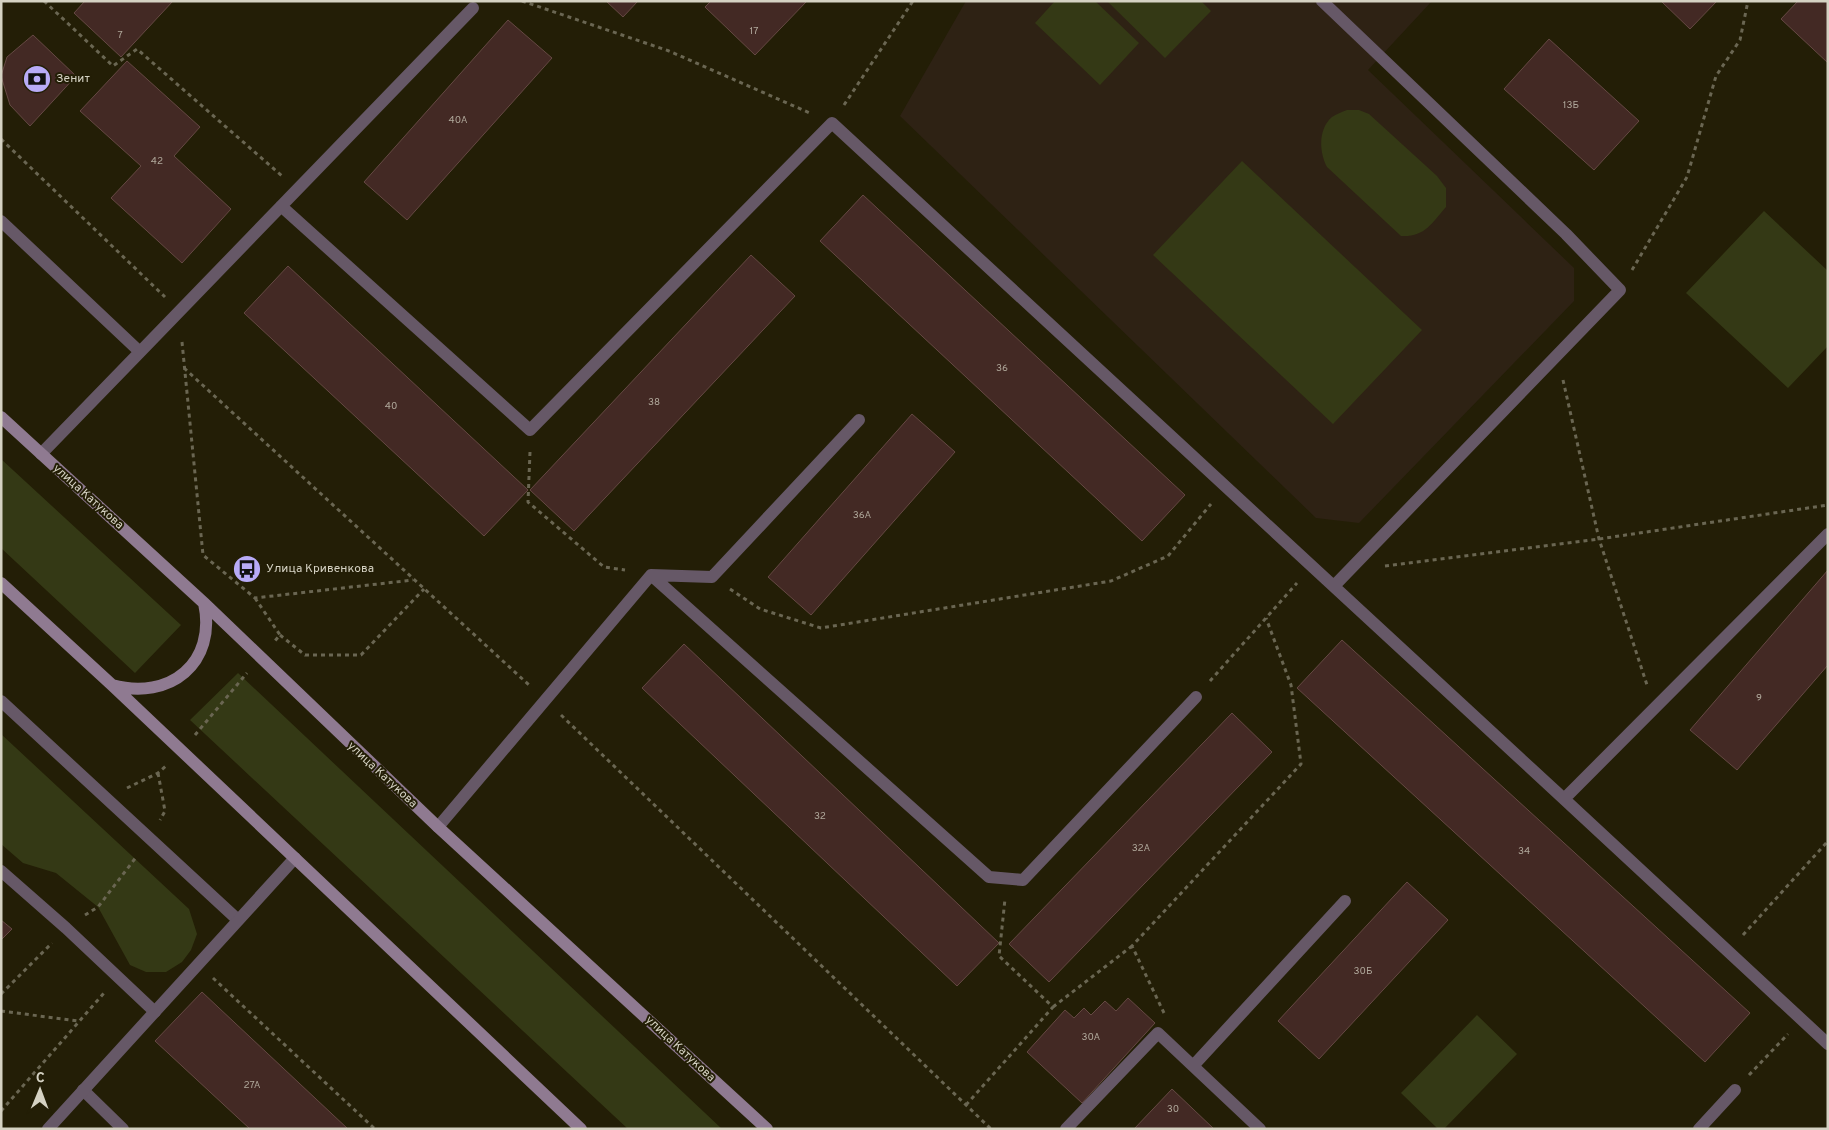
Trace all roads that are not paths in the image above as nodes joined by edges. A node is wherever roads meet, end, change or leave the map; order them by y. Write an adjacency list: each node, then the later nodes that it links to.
1 (1322, 1): 12 (street)
2 (473, 8): 3 (street)
3 (281, 206): 5 (street); 12 (street)
4 (1, 222): 5 (street)
5 (140, 352): 8 (street)
6 (1, 416): 8 (main road, улица Катукова)
7 (859, 420): 10 (street)
8 (40, 454): 13 (main road, улица Катукова)
9 (1828, 534): 17 (street)
10 (651, 575): 15 (street); 18 (street)
11 (1, 583): 14 (main road)
12 (1334, 586): 17 (street)
13 (204, 603): 14 (main road); 18 (main road, улица Катукова)
14 (112, 685): 19 (main road)
15 (1196, 697)
16 (1, 701): 22 (street)
17 (1564, 799): 24 (street)
18 (438, 827): 31 (main road, улица Катукова)
19 (295, 858): 22 (street); 30 (main road)
20 (1, 871): 23 (street)
21 (1345, 901): 25 (street)
22 (238, 920): 23 (street)
23 (155, 1012): 26 (street)
24 (1828, 1044)
25 (1193, 1066): 32 (street); 33 (street)
26 (83, 1090): 28 (street); 29 (street)
27 (1735, 1090): 34 (street)
28 (48, 1129)
29 (124, 1129)
30 (581, 1129)
31 (767, 1129)
32 (1066, 1129)
33 (1260, 1129)
34 (1700, 1129)

